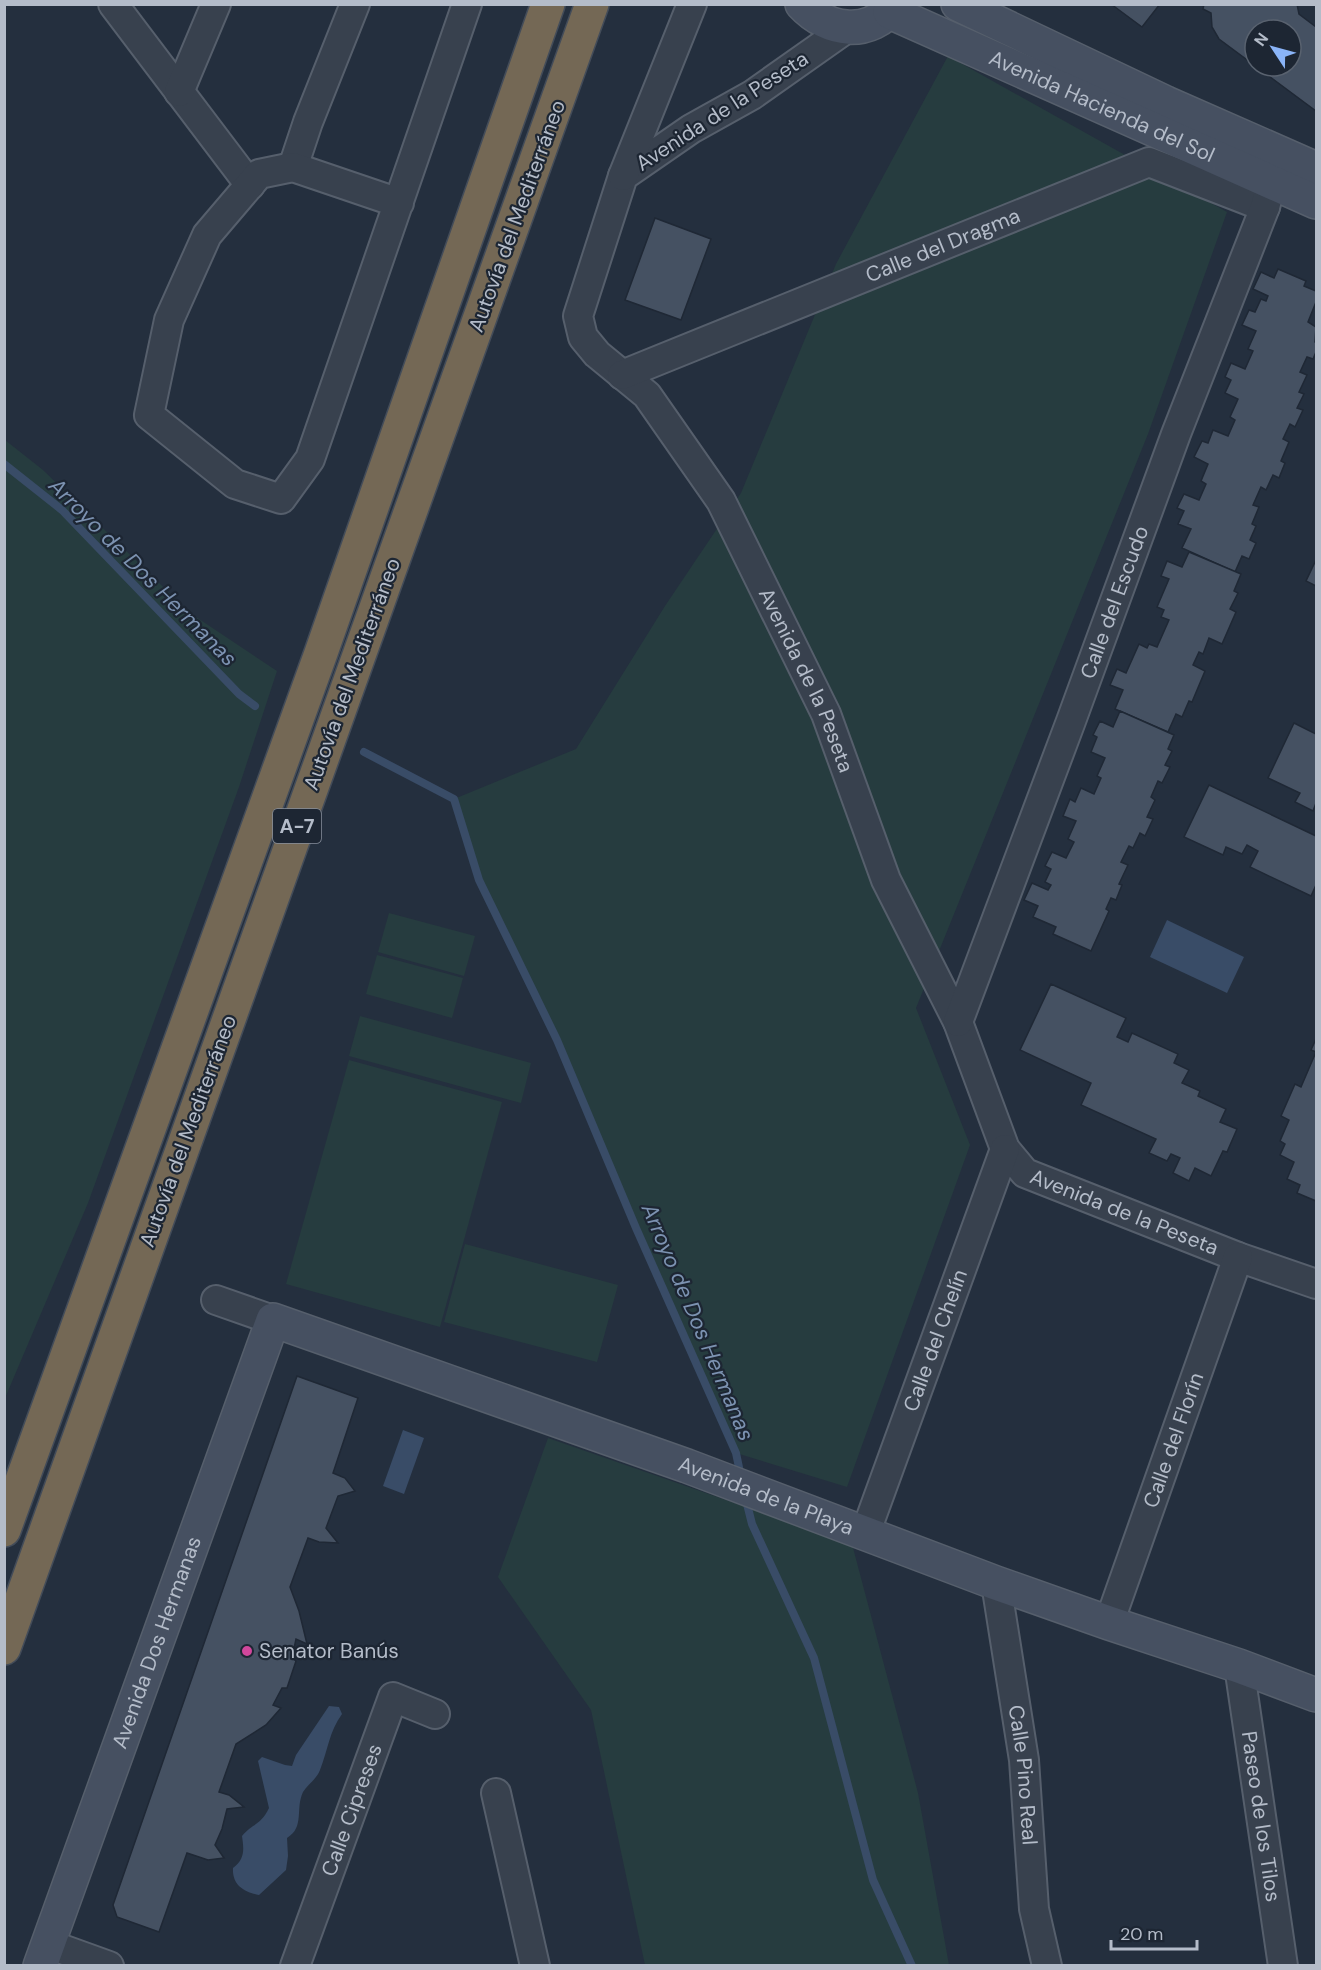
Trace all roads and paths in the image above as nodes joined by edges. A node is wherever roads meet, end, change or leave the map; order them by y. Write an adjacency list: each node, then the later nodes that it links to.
1 (113, 4): 14 (street)
2 (216, 4): 14 (street)
3 (355, 4): 15 (street)
4 (467, 4): 21 (street)
5 (548, 4): 29 (highway, Autovía del Mediterráneo / A-7)
6 (592, 4): 13 (highway, Autovía del Mediterráneo / A-7)
7 (610, 4): 13 (highway)
8 (692, 4): 17 (street)
9 (802, 4): 12 (street)
10 (958, 4): 16 (street, Avenida Hacienda del Sol)
11 (892, 8): 12 (street); 19 (street, Avenida Hacienda del Sol)
12 (847, 28): 17 (street, Avenida de la Peseta)
13 (568, 73): 35 (highway, Autovía del Mediterráneo / A-7)
14 (179, 92): 18 (street)
15 (293, 167): 18 (street); 21 (street)
16 (1317, 169)
17 (623, 176): 22 (street, Avenida de la Peseta)
18 (250, 185): 21 (street)
19 (1268, 194): 20 (street, Avenida Hacienda del Sol); 22 (street, Calle del Dragma); 23 (street, Calle del Escudo)
20 (1317, 202)
21 (399, 203)
22 (622, 375): 23 (street, Avenida de la Peseta)
23 (958, 1022): 24 (street, Avenida de la Peseta)
24 (1005, 1149): 25 (street, Avenida de la Peseta); 32 (street, Calle del Chelín)
25 (1238, 1257): 26 (street, Avenida de la Peseta); 34 (street, Calle del Florín)
26 (1317, 1284)
27 (216, 1300): 28 (street, Avenida de la Playa)
28 (273, 1320): 32 (street, Avenida de la Playa); 40 (street, Avenida Dos Hermanas)
29 (55, 1389): 30 (highway); 31 (highway, Autovía del Mediterráneo / A-7)
30 (4, 1469)
31 (4, 1530)
32 (865, 1533): 33 (street, Avenida de la Playa)
33 (996, 1583): 34 (street, Avenida de la Playa); 44 (street, Calle Pino Real)
34 (1109, 1623): 36 (street, Avenida de la Playa)
35 (4, 1648)
36 (1239, 1666): 37 (street, Avenida de la Playa); 45 (street, Paseo de los Tilos)
37 (1317, 1695)
38 (435, 1714): 42 (street, Calle Cipreses)
39 (496, 1793): 43 (street)
40 (44, 1954): 41 (street)
41 (109, 1965)
42 (295, 1965)
43 (535, 1965)
44 (1047, 1965)
45 (1283, 1965)

